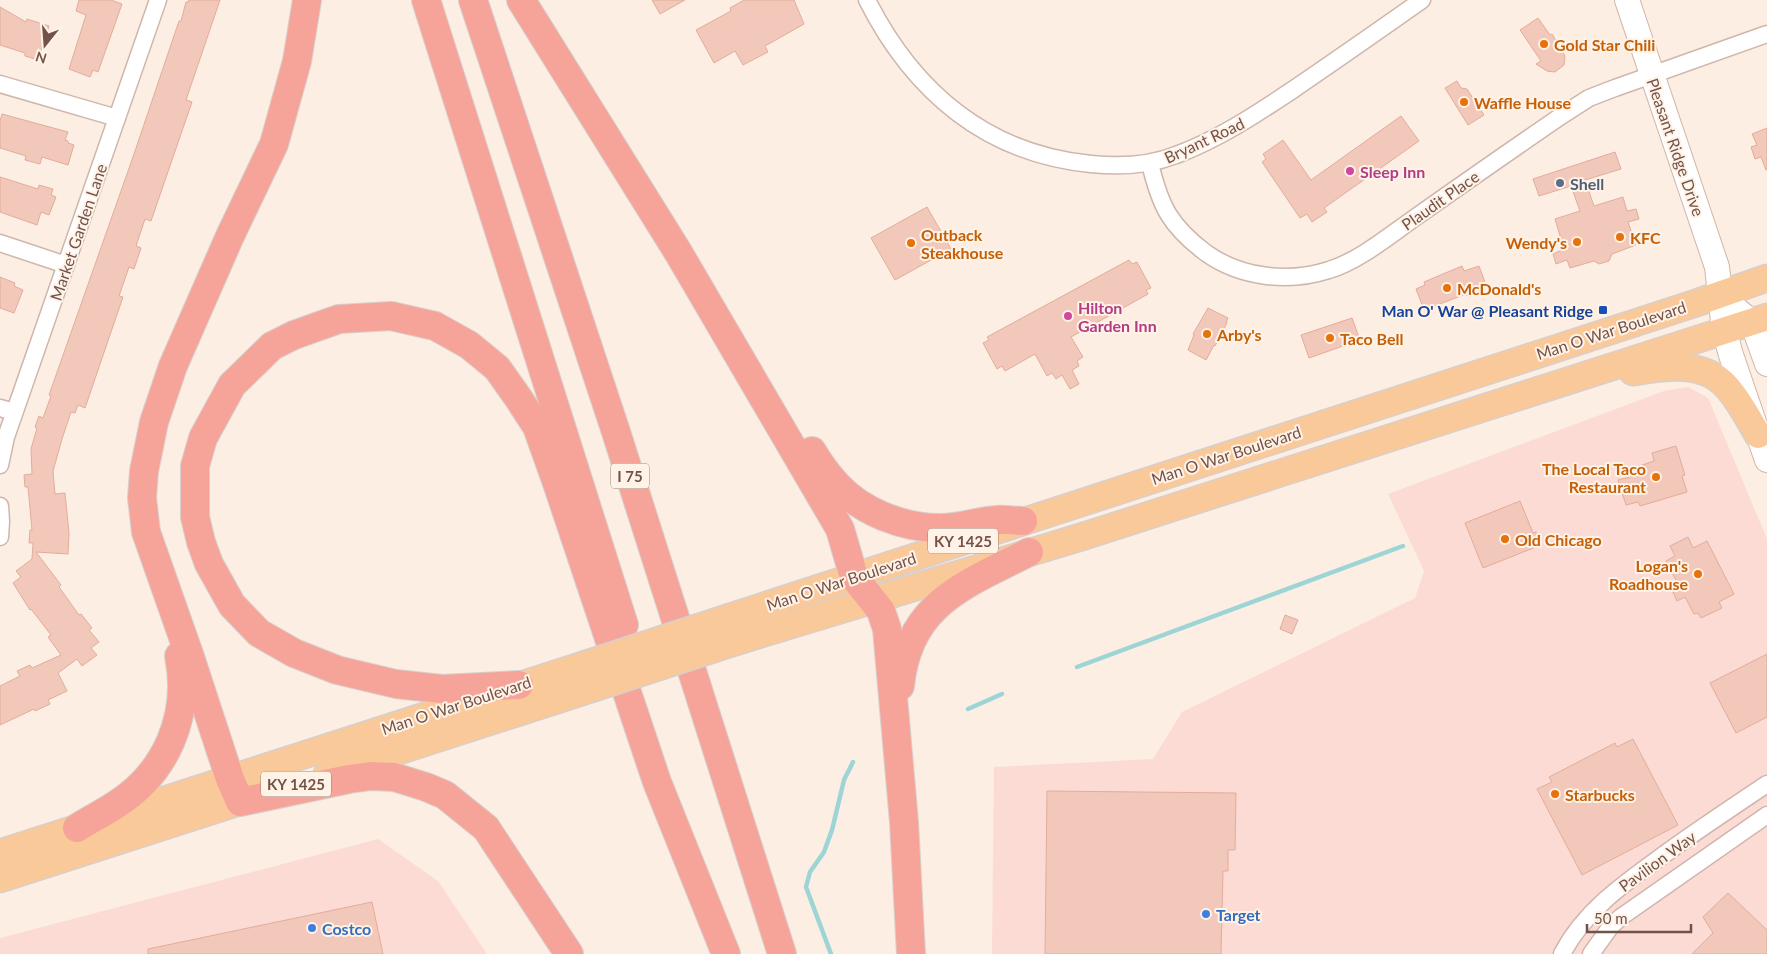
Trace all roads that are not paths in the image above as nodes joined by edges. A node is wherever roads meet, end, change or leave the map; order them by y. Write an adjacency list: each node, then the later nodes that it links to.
1 (158, 0): 12 (street, Market Garden Lane)
2 (307, 0): 32 (highway)
3 (426, 0): 45 (highway)
4 (473, 0): 46 (highway, I 75)
5 (521, 0): 16 (highway)
6 (866, 0): 13 (street, Bryant Road)
7 (1422, 0): 13 (street, Bryant Road)
8 (1627, 0): 10 (street, Pleasant Ridge Drive)
9 (1767, 34): 10 (street, Plaudit Place)
10 (1652, 76): 13 (street, Plaudit Place); 18 (street, Pleasant Ridge Drive)
11 (0, 84): 12 (street)
12 (118, 118): 15 (street, Market Garden Lane)
13 (1150, 163)
14 (0, 243): 15 (street)
15 (66, 265): 23 (street, Market Garden Lane)
16 (692, 276): 28 (highway); 31 (highway)
17 (1767, 278): 18 (main road, Man O War Boulevard)
18 (1720, 295): 19 (street); 20 (street, Pleasant Ridge Drive); 28 (main road, Man O War Boulevard / KY 1425)
19 (1759, 320): 20 (main road, Man O War Boulevard); 21 (street)
20 (1724, 330): 22 (main road, Man O War Boulevard); 24 (street, Pleasant Ridge Drive)
21 (1767, 364)
22 (1566, 383): 24 (main road); 30 (main road, Man O War Boulevard / KY 1425)
23 (7, 410): 26 (street, Market Garden Lane)
24 (1758, 435): 25 (street, Pleasant Ridge Drive)
25 (1767, 460)
26 (0, 464)
27 (0, 506): 29 (street)
28 (1023, 521): 31 (main road, Man O War Boulevard / KY 1425)
29 (0, 537)
30 (1029, 552): 33 (main road, Man O War Boulevard / KY 1425); 37 (highway)
31 (854, 577): 33 (highway); 34 (main road, Man O War Boulevard / KY 1425)
32 (166, 591): 39 (highway); 41 (highway)
33 (872, 599): 34 (main road, Man O War Boulevard / KY 1425); 37 (highway)
34 (734, 629): 35 (main road, Man O War Boulevard / KY 1425, bridge)
35 (587, 677): 36 (main road, Man O War Boulevard / KY 1425); 39 (main road, Man O War Boulevard / KY 1425)
36 (520, 685): 39 (main road, Man O War Boulevard / KY 1425); 45 (highway)
37 (897, 742): 47 (highway)
38 (1767, 784): 48 (street, Pavilion Way)
39 (235, 791): 41 (main road, Man O War Boulevard / KY 1425); 43 (main road, Man O War Boulevard / KY 1425); 44 (highway)
40 (1767, 815): 49 (street, Pavilion Way)
41 (77, 828): 42 (main road, Man O War Boulevard / KY 1425)
42 (0, 853)
43 (0, 879)
44 (569, 954)
45 (726, 954)
46 (782, 954)
47 (911, 954)
48 (1562, 954)
49 (1591, 954)

